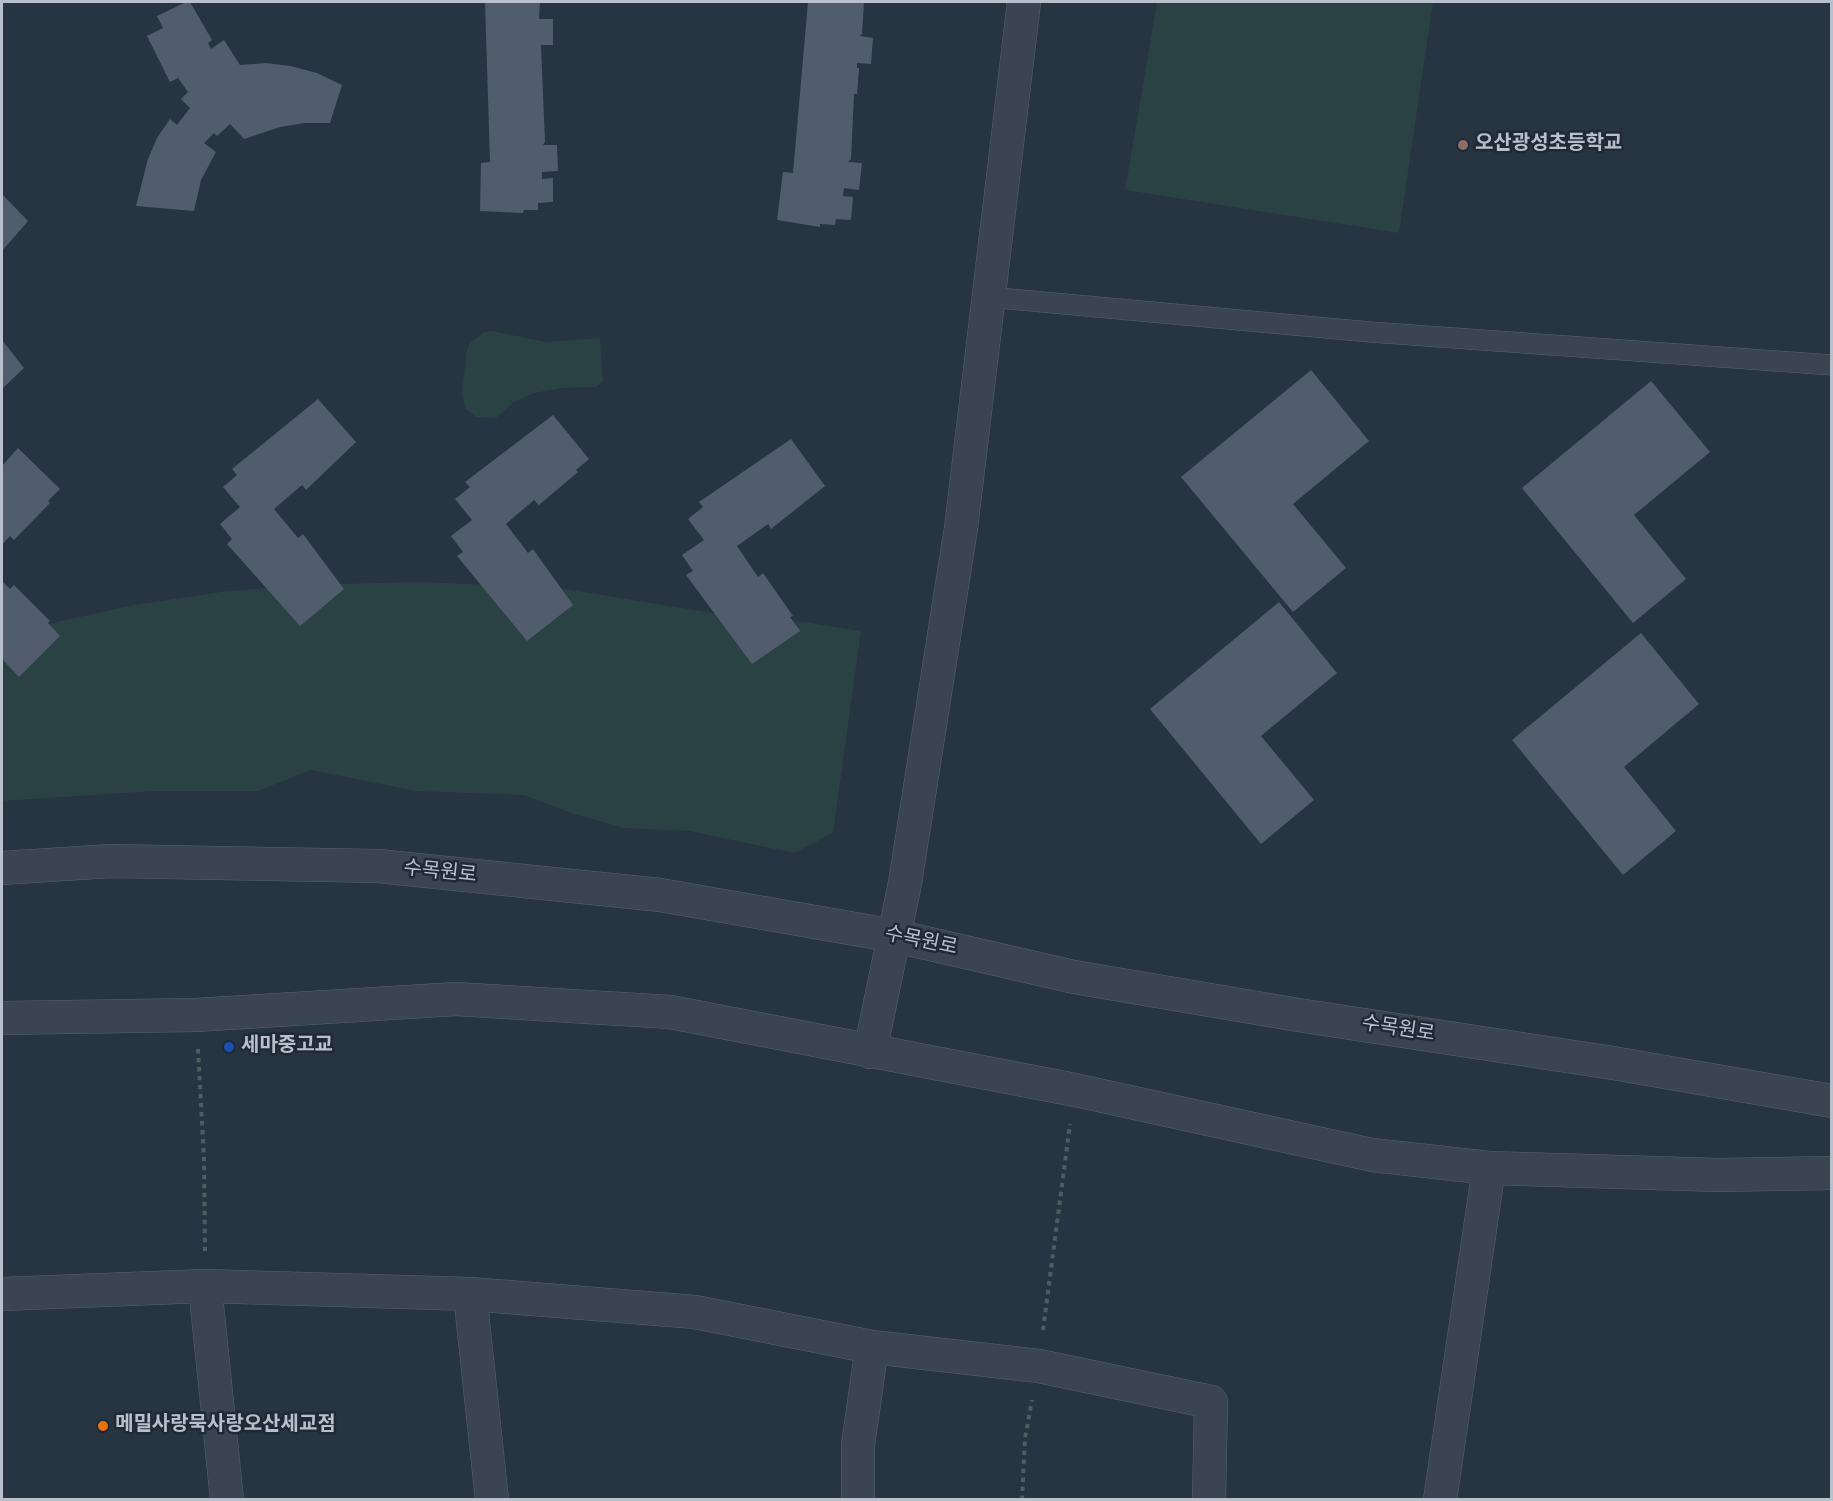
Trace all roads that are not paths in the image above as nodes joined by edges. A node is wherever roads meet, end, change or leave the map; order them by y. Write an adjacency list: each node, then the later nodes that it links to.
1 (1024, 2): 2 (street)
2 (988, 297): 3 (lane); 5 (street)
3 (1832, 365)
4 (2, 868): 5 (street, 수목원로)
5 (895, 936): 7 (street); 8 (street, 수목원로)
6 (2, 1018): 7 (street)
7 (870, 1052): 9 (street)
8 (1832, 1101)
9 (1489, 1168): 10 (street); 19 (street)
10 (1832, 1173)
11 (205, 1286): 12 (street); 13 (street); 15 (street)
12 (2, 1294)
13 (470, 1294): 14 (street); 16 (street)
14 (873, 1347): 17 (street); 18 (street)
15 (227, 1500)
16 (492, 1500)
17 (858, 1500)
18 (1209, 1500)
19 (1440, 1500)

